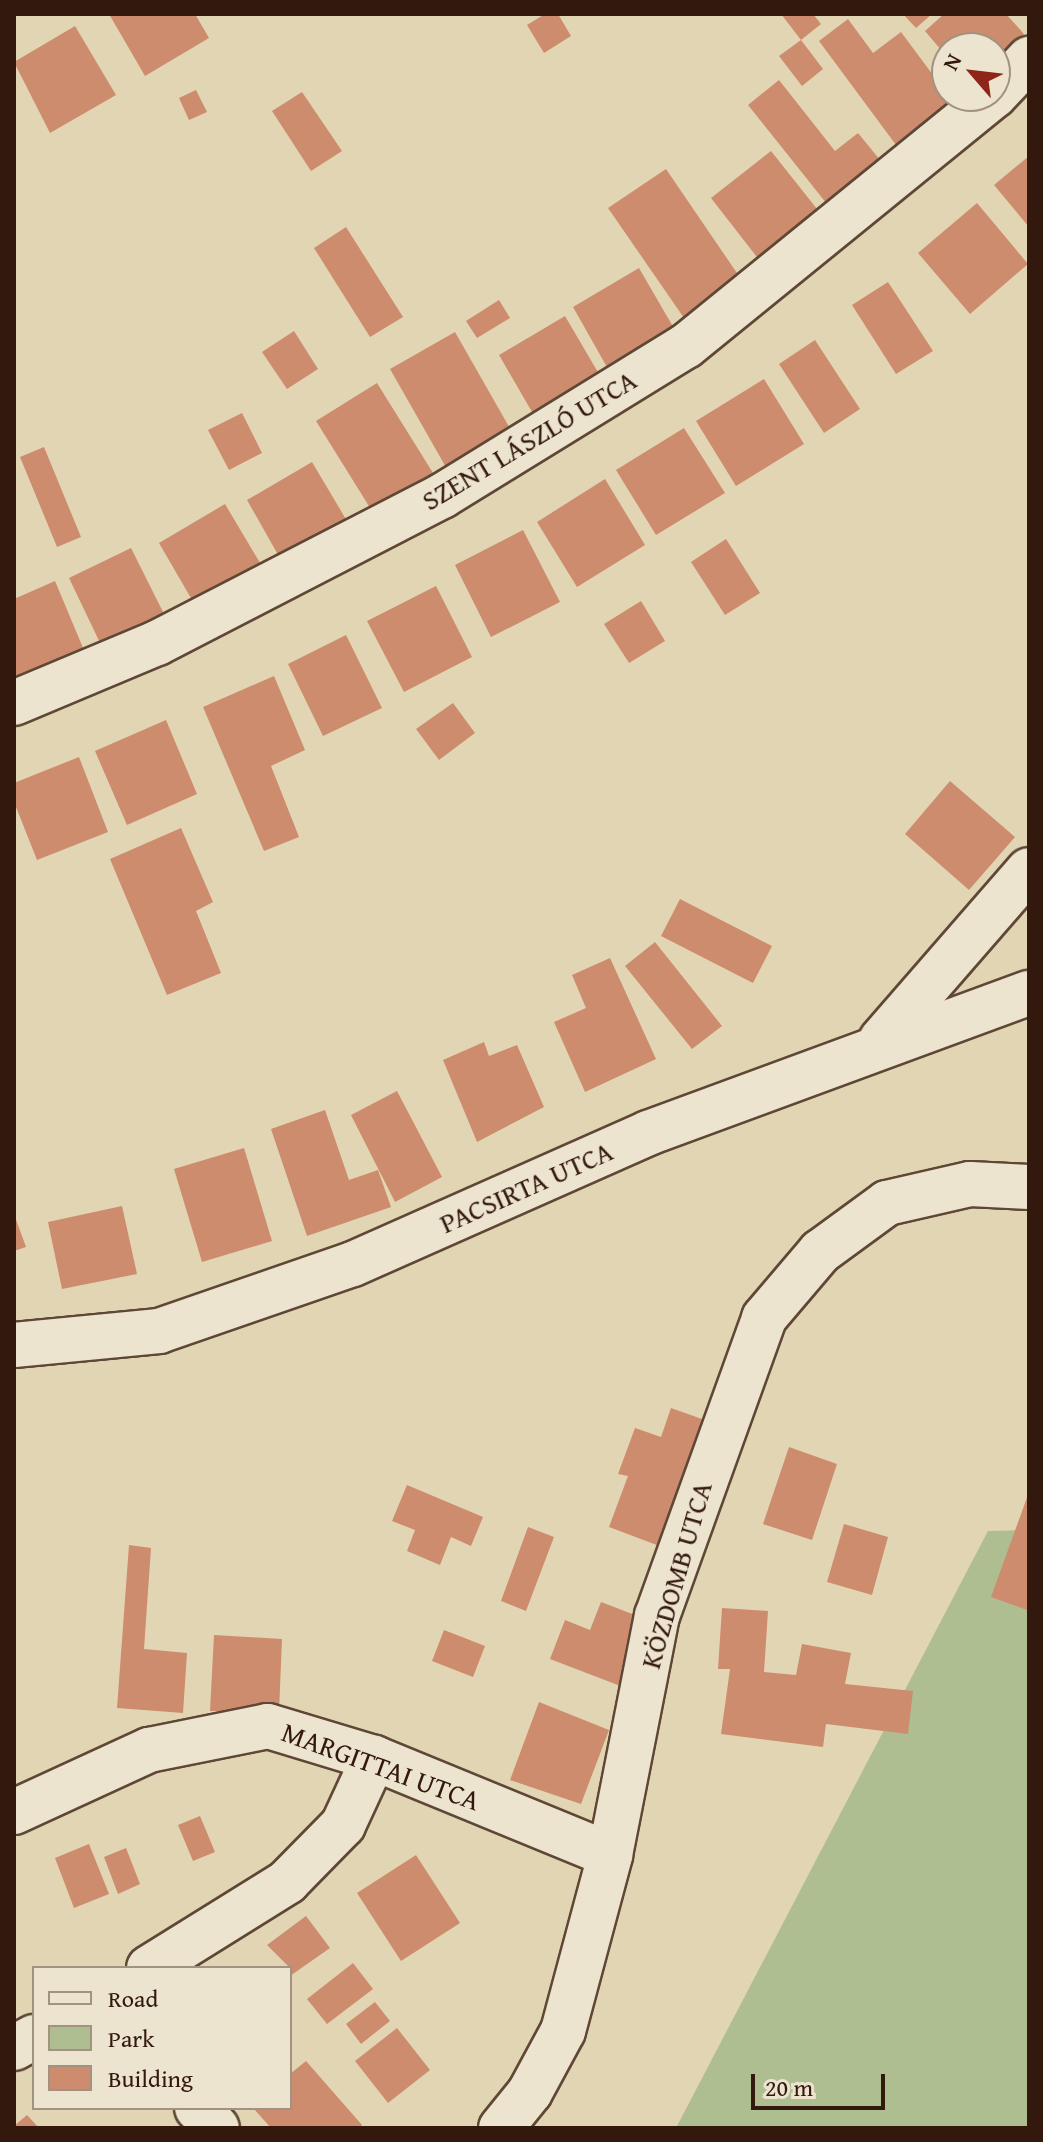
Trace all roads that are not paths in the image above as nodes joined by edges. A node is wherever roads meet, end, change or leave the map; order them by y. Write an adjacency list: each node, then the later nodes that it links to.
1 (1029, 59): 2 (street, SZENT LÁSZLÓ UTCA)
2 (1011, 78)
3 (973, 112): 4 (street, SZENT LÁSZLÓ UTCA)
4 (14, 703)
5 (1029, 870): 7 (street)
6 (1029, 993): 7 (street, PACSIRTA UTCA)
7 (877, 1044): 9 (street, PACSIRTA UTCA)
8 (1029, 1187): 12 (street, KÖZDOMB UTCA)
9 (14, 1345)
10 (374, 1758): 11 (street, MARGITTAI UTCA); 12 (street, MARGITTAI UTCA); 13 (street)
11 (14, 1812)
12 (610, 1855): 17 (street, KÖZDOMB UTCA)
13 (152, 1966)
14 (32, 2038): 15 (street)
15 (14, 2048)
16 (199, 2110): 18 (street)
17 (532, 2110): 19 (street, KÖZDOMB UTCA)
18 (217, 2128)
19 (501, 2128)

